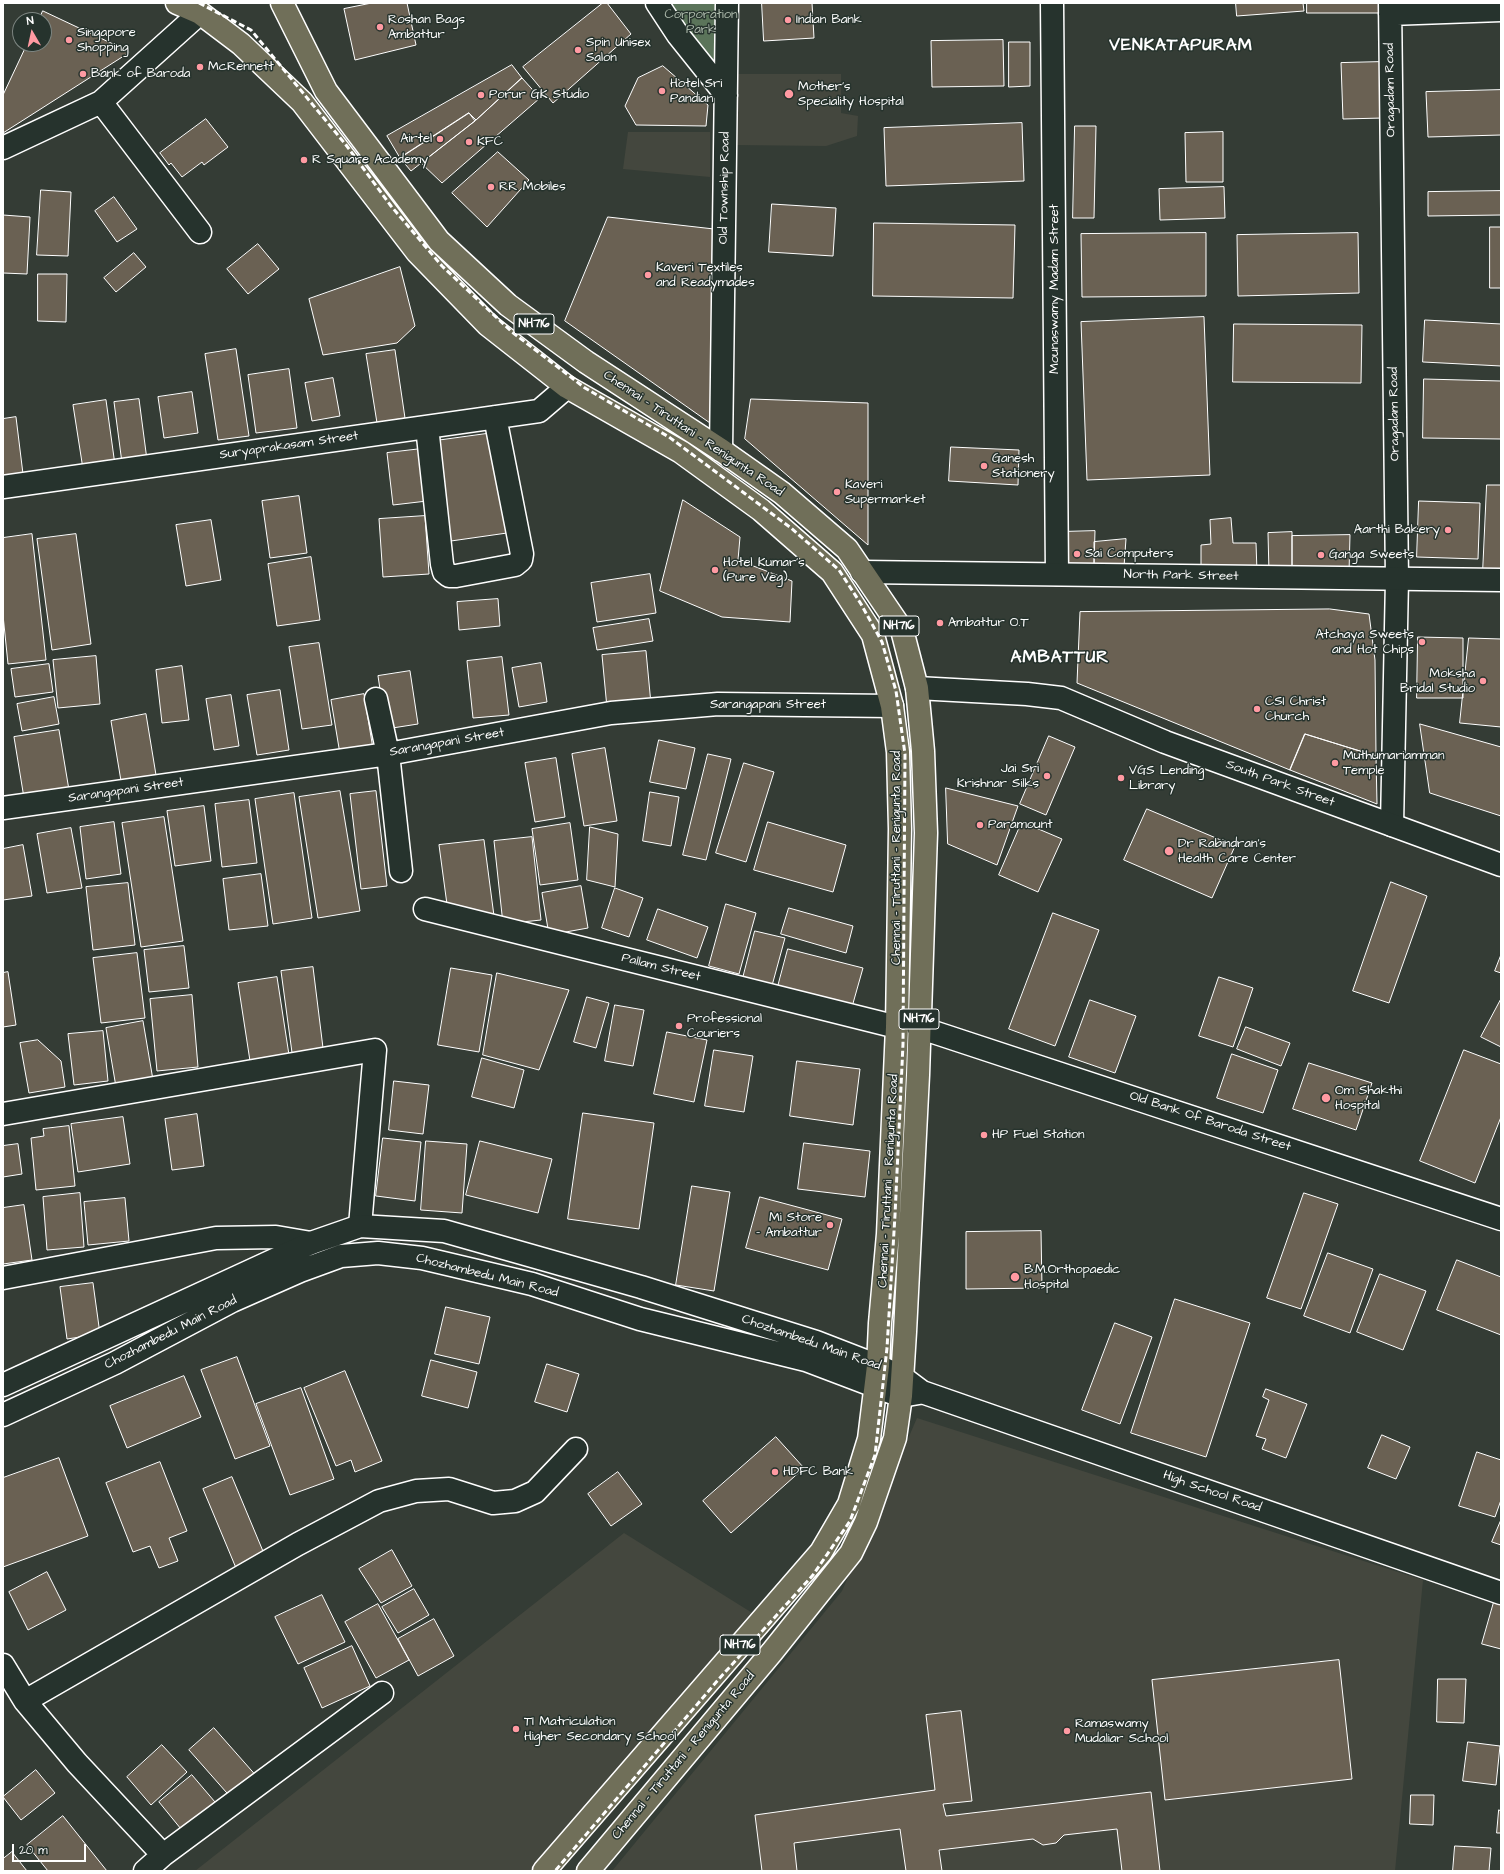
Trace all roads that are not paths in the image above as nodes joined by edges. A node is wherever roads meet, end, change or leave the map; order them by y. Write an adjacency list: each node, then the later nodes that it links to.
1 (177, 3): 6 (highway, Chennai - Tiruttani - Renigunta Road / NH716)
2 (282, 3): 16 (highway, Chennai - Tiruttani - Renigunta Road / NH716)
3 (657, 3): 9 (street)
4 (727, 3): 9 (street, Old Township Road)
5 (1052, 3): 19 (street, Mounaswamy Madam Street)
6 (205, 8): 10 (street); 13 (highway, Chennai - Tiruttani - Renigunta Road / NH716)
7 (1390, 8): 8 (street); 20 (street, Oragadam Road)
8 (1501, 10)
9 (726, 95): 16 (street, Old Township Road)
10 (101, 102): 11 (street); 12 (street)
11 (3, 148)
12 (200, 232)
13 (567, 387): 14 (street, Suryaprakasam Street); 24 (highway, Chennai - Tiruttani - Renigunta Road / NH716)
14 (495, 417): 15 (street, Suryaprakasam Street); 15 (street)
15 (427, 427): 17 (street, Suryaprakasam Street)
16 (721, 450): 18 (highway, Chennai - Tiruttani - Renigunta Road / NH716)
17 (3, 487)
18 (862, 572): 19 (street, North Park Street); 22 (highway, Chennai - Tiruttani - Renigunta Road / NH716)
19 (1057, 574): 20 (street, North Park Street)
20 (1398, 579): 21 (street, North Park Street); 27 (street, Oragadam Road)
21 (1501, 580)
22 (917, 688): 27 (street, South Park Street); 32 (highway, Chennai - Tiruttani - Renigunta Road / NH716)
23 (376, 699): 25 (street)
24 (892, 706): 25 (street, Sarangapani Street); 31 (highway, Chennai - Tiruttani - Renigunta Road / NH716)
25 (388, 754): 26 (street, Sarangapani Street); 29 (street)
26 (3, 808)
27 (1392, 825): 28 (street, South Park Street)
28 (1501, 865)
29 (401, 870)
30 (425, 909): 31 (street, Pallam Street)
31 (897, 1027): 38 (highway, Chennai - Tiruttani - Renigunta Road / NH716)
32 (918, 1027): 34 (street, Old Bank Of Baroda Street); 41 (highway, Chennai - Tiruttani - Renigunta Road / NH716)
33 (3, 1114): 35 (street)
34 (1501, 1219)
35 (360, 1226): 36 (street, Chozhambedu Main Road); 38 (street, Chozhambedu Main Road)
36 (311, 1243): 37 (street); 39 (street, Chozhambedu Main Road)
37 (3, 1278)
38 (878, 1366): 40 (highway, Chennai - Tiruttani - Renigunta Road / NH716); 41 (street, Chozhambedu Main Road)
39 (3, 1385)
40 (875, 1387): 41 (street, Chozhambedu Main Road); 43 (street, Chozhambedu Main Road); 51 (highway, Chennai - Tiruttani - Renigunta Road / NH716)
41 (901, 1387): 42 (street, Chozhambedu Main Road); 52 (highway, Chennai - Tiruttani - Renigunta Road / NH716)
42 (922, 1392): 45 (street, High School Road)
43 (3, 1415)
44 (576, 1450): 48 (street)
45 (1501, 1593)
46 (3, 1665): 48 (street)
47 (382, 1693): 49 (street)
48 (26, 1701): 49 (street)
49 (163, 1855): 50 (street)
50 (145, 1871)
51 (544, 1871)
52 (588, 1871)

